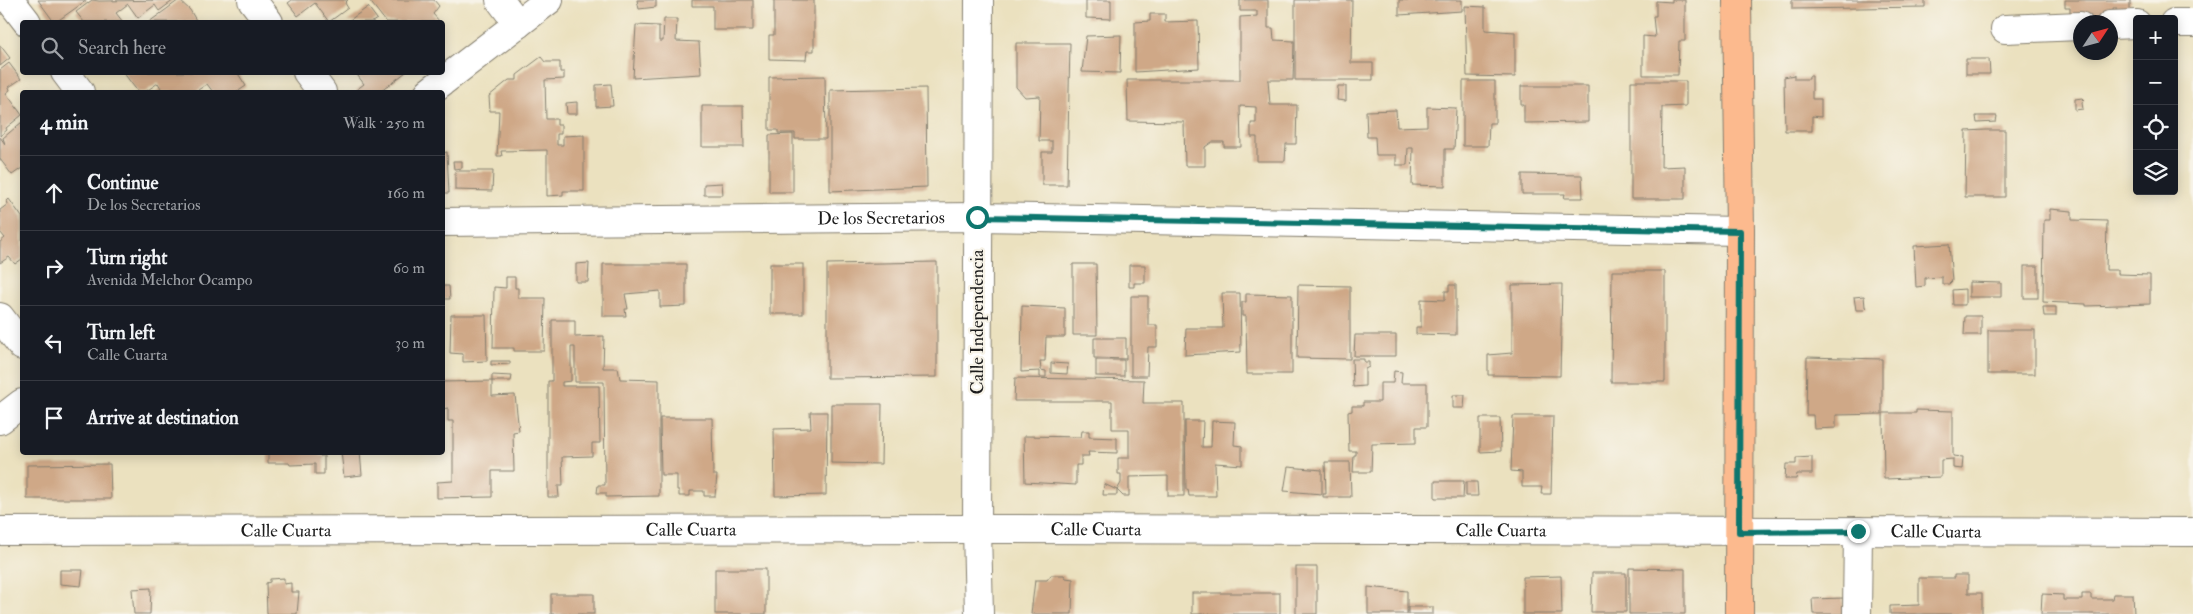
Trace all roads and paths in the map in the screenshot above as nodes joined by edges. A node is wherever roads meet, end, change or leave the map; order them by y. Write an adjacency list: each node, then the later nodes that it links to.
1 (10, 0): 7 (street)
2 (252, 0): 8 (street)
3 (500, 0): 11 (street)
4 (549, 0): 11 (street)
5 (979, 0): 21 (street, Calle Independencia)
6 (1737, 0): 23 (main road)
7 (25, 20)
8 (267, 20)
9 (2193, 22): 10 (street)
10 (2178, 23)
11 (518, 24): 20 (street)
12 (2133, 24): 13 (street)
13 (2118, 25)
14 (2073, 26): 15 (street)
15 (2005, 29)
16 (67, 75): 18 (street)
17 (309, 75): 19 (street)
18 (78, 90)
19 (320, 90)
20 (431, 90)
21 (977, 217): 22 (street, De los Secretarios); 23 (street, De los Secretarios); 28 (street, Calle Independencia)
22 (445, 222)
23 (1740, 231): 31 (main road)
24 (0, 317): 25 (street)
25 (20, 343)
26 (20, 405): 27 (street)
27 (0, 420)
28 (977, 529): 29 (street, Calle Cuarta); 31 (street, Calle Cuarta); 33 (street, Calle Independencia)
29 (0, 531)
30 (1858, 531): 31 (street, Calle Cuarta); 32 (street, Calle Cuarta); 35 (street)
31 (1739, 532): 34 (main road)
32 (2193, 532)
33 (979, 614)
34 (1739, 614)
35 (1857, 614)

